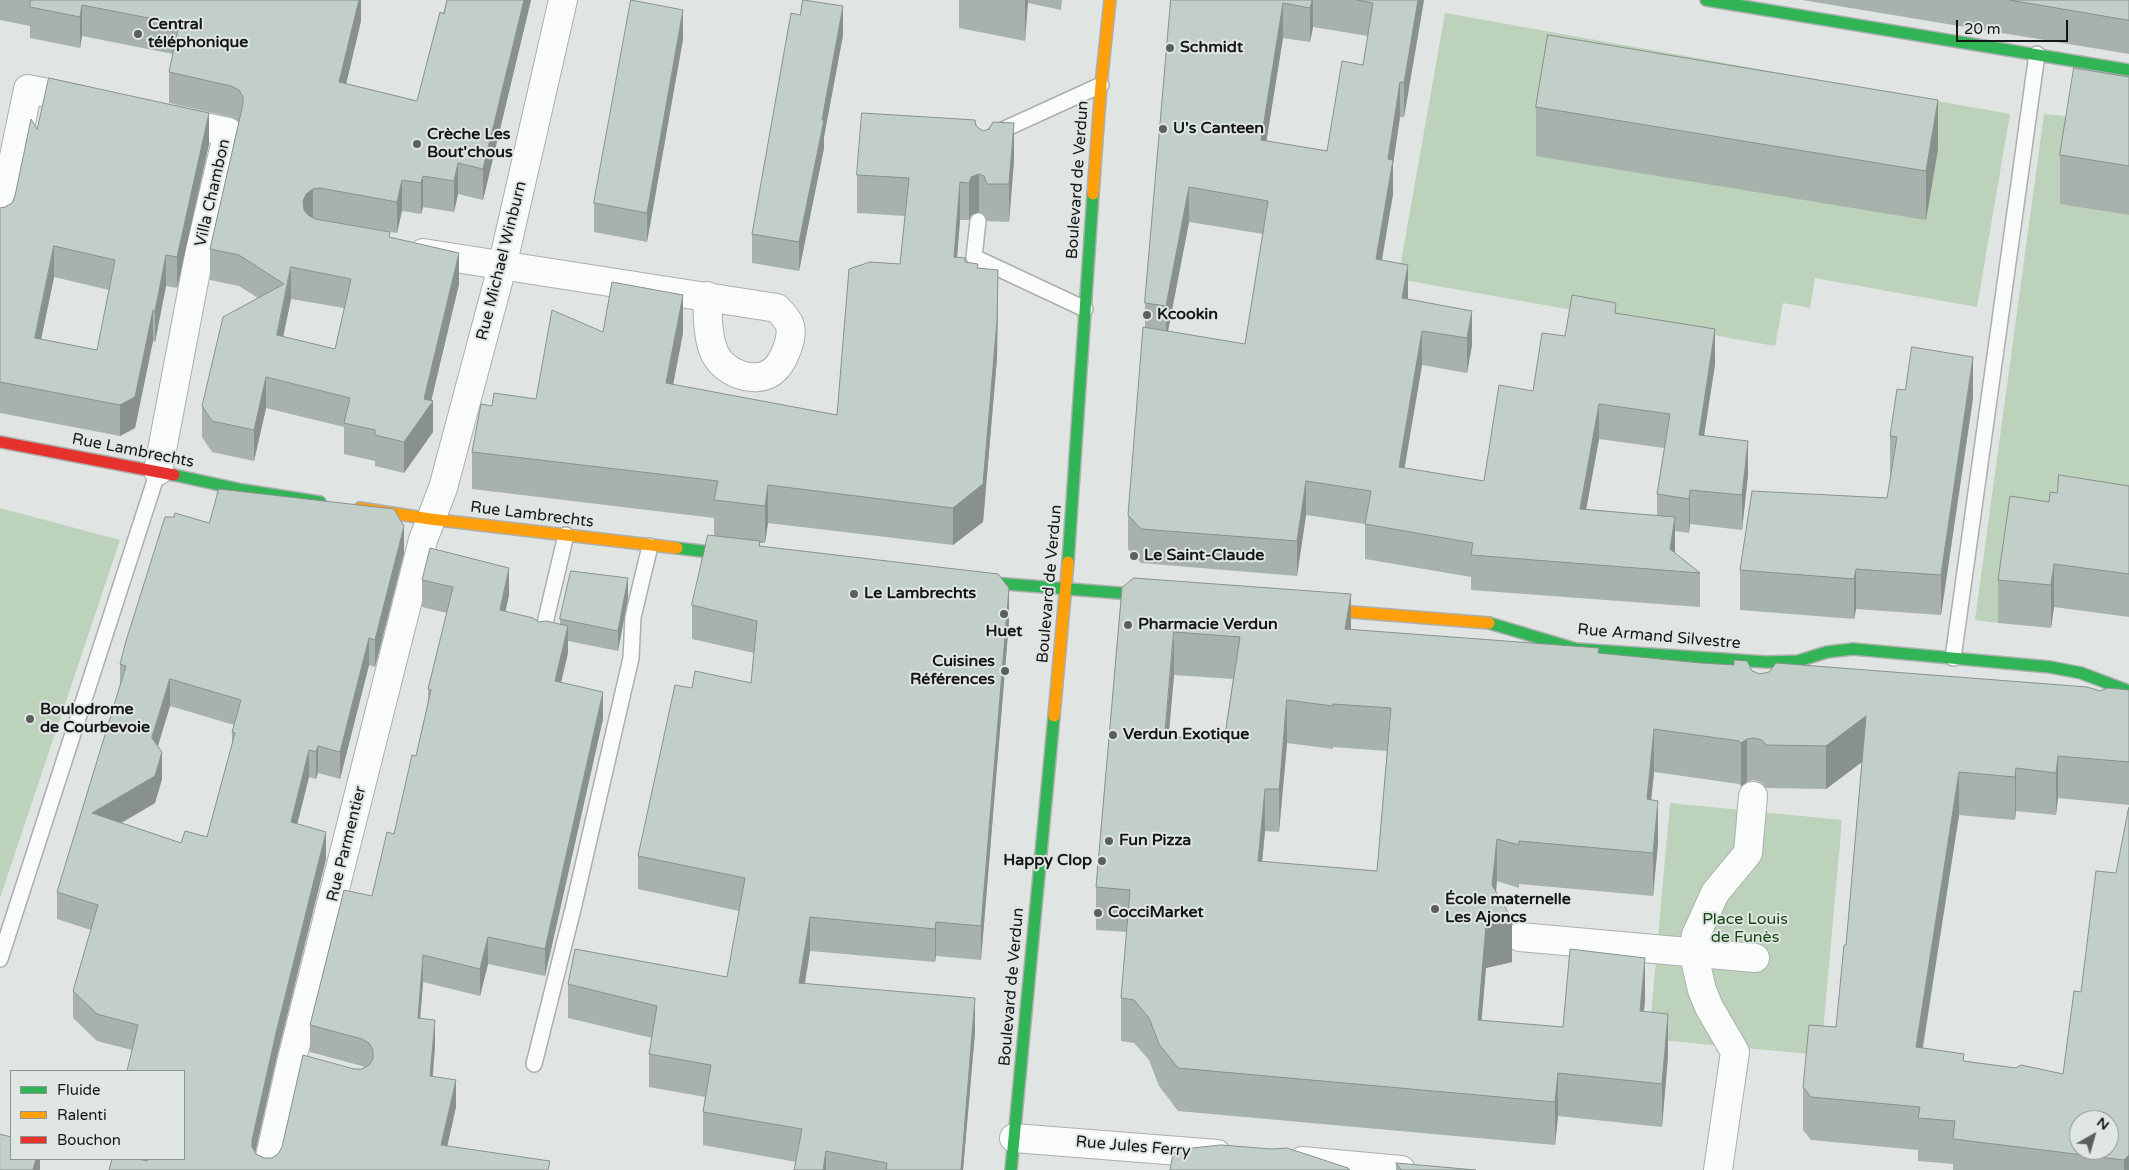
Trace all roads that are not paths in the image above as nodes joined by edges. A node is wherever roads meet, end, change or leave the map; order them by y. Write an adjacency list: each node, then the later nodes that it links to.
1 (563, 0): 13 (street, Rue Michael Winburn)
2 (1110, 0): 6 (street, Boulevard de Verdun)
3 (1706, 0): 4 (street)
4 (2037, 54): 5 (street); 29 (lane)
5 (2129, 70)
6 (1101, 85): 9 (lane); 15 (street, Boulevard de Verdun)
7 (104, 105): 11 (street)
8 (152, 116): 17 (street, Villa Chambon)
9 (985, 144)
10 (978, 221): 15 (lane)
11 (0, 224)
12 (395, 248): 13 (street)
13 (502, 267): 14 (street); 20 (street, Rue Michael Winburn)
14 (707, 296)
15 (1085, 309): 25 (street, Boulevard de Verdun)
16 (0, 442): 17 (street, Rue Lambrechts)
17 (158, 471): 18 (street, Rue Lambrechts); 35 (lane)
18 (332, 504)
19 (351, 507): 20 (street, Rue Lambrechts)
20 (430, 519): 21 (street, Rue Lambrechts); 40 (street, Rue Parmentier)
21 (566, 535): 22 (street, Rue Lambrechts); 28 (lane)
22 (650, 546): 23 (street, Rue Lambrechts); 36 (lane)
23 (756, 558)
24 (953, 579): 25 (street)
25 (1064, 588): 26 (street); 37 (street, Boulevard de Verdun)
26 (1165, 596)
27 (1304, 608): 29 (street, Rue Armand Silvestre)
28 (541, 640)
29 (1953, 658): 30 (street, Rue Armand Silvestre)
30 (2129, 691)
31 (1753, 796): 33 (street)
32 (1520, 937): 33 (street)
33 (1693, 951): 34 (street); 43 (street)
34 (1755, 958)
35 (0, 959)
36 (534, 1064)
37 (1014, 1138): 38 (street, Rue Jules Ferry); 41 (street, Boulevard de Verdun)
38 (1244, 1156)
39 (1273, 1159): 42 (street)
40 (267, 1170)
41 (1011, 1170)
42 (1401, 1170)
43 (1718, 1170)

